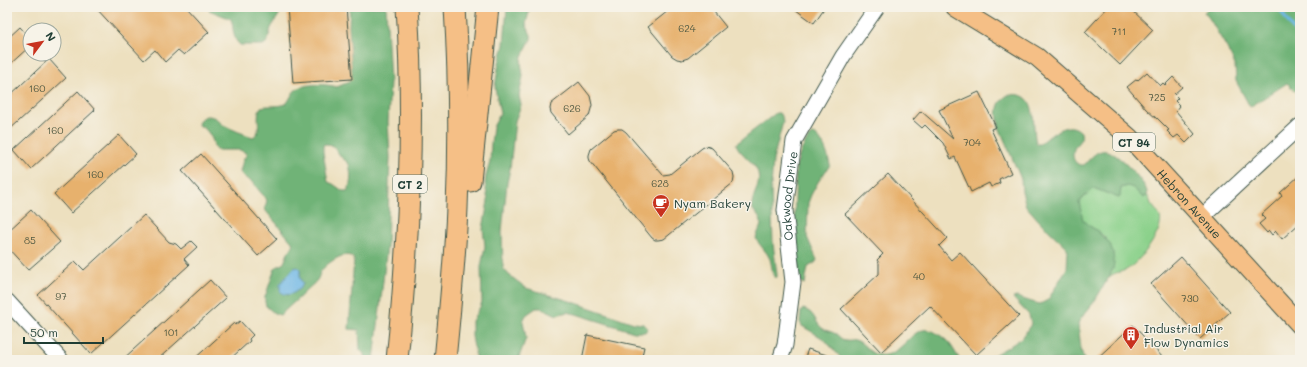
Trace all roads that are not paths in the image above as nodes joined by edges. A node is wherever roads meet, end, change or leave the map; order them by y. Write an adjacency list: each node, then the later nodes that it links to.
1 (407, 7): 12 (highway, CT 2)
2 (455, 7): 8 (highway)
3 (488, 7): 8 (highway)
4 (877, 7): 14 (street, Oakwood Drive)
5 (955, 7): 7 (main road, Hebron Avenue / CT 94)
6 (1300, 126): 7 (street)
7 (1202, 217): 10 (main road, Hebron Avenue / CT 94)
8 (453, 274): 13 (highway)
9 (7, 301): 11 (street)
10 (1300, 324)
11 (61, 360)
12 (398, 360)
13 (445, 360)
14 (780, 360)

